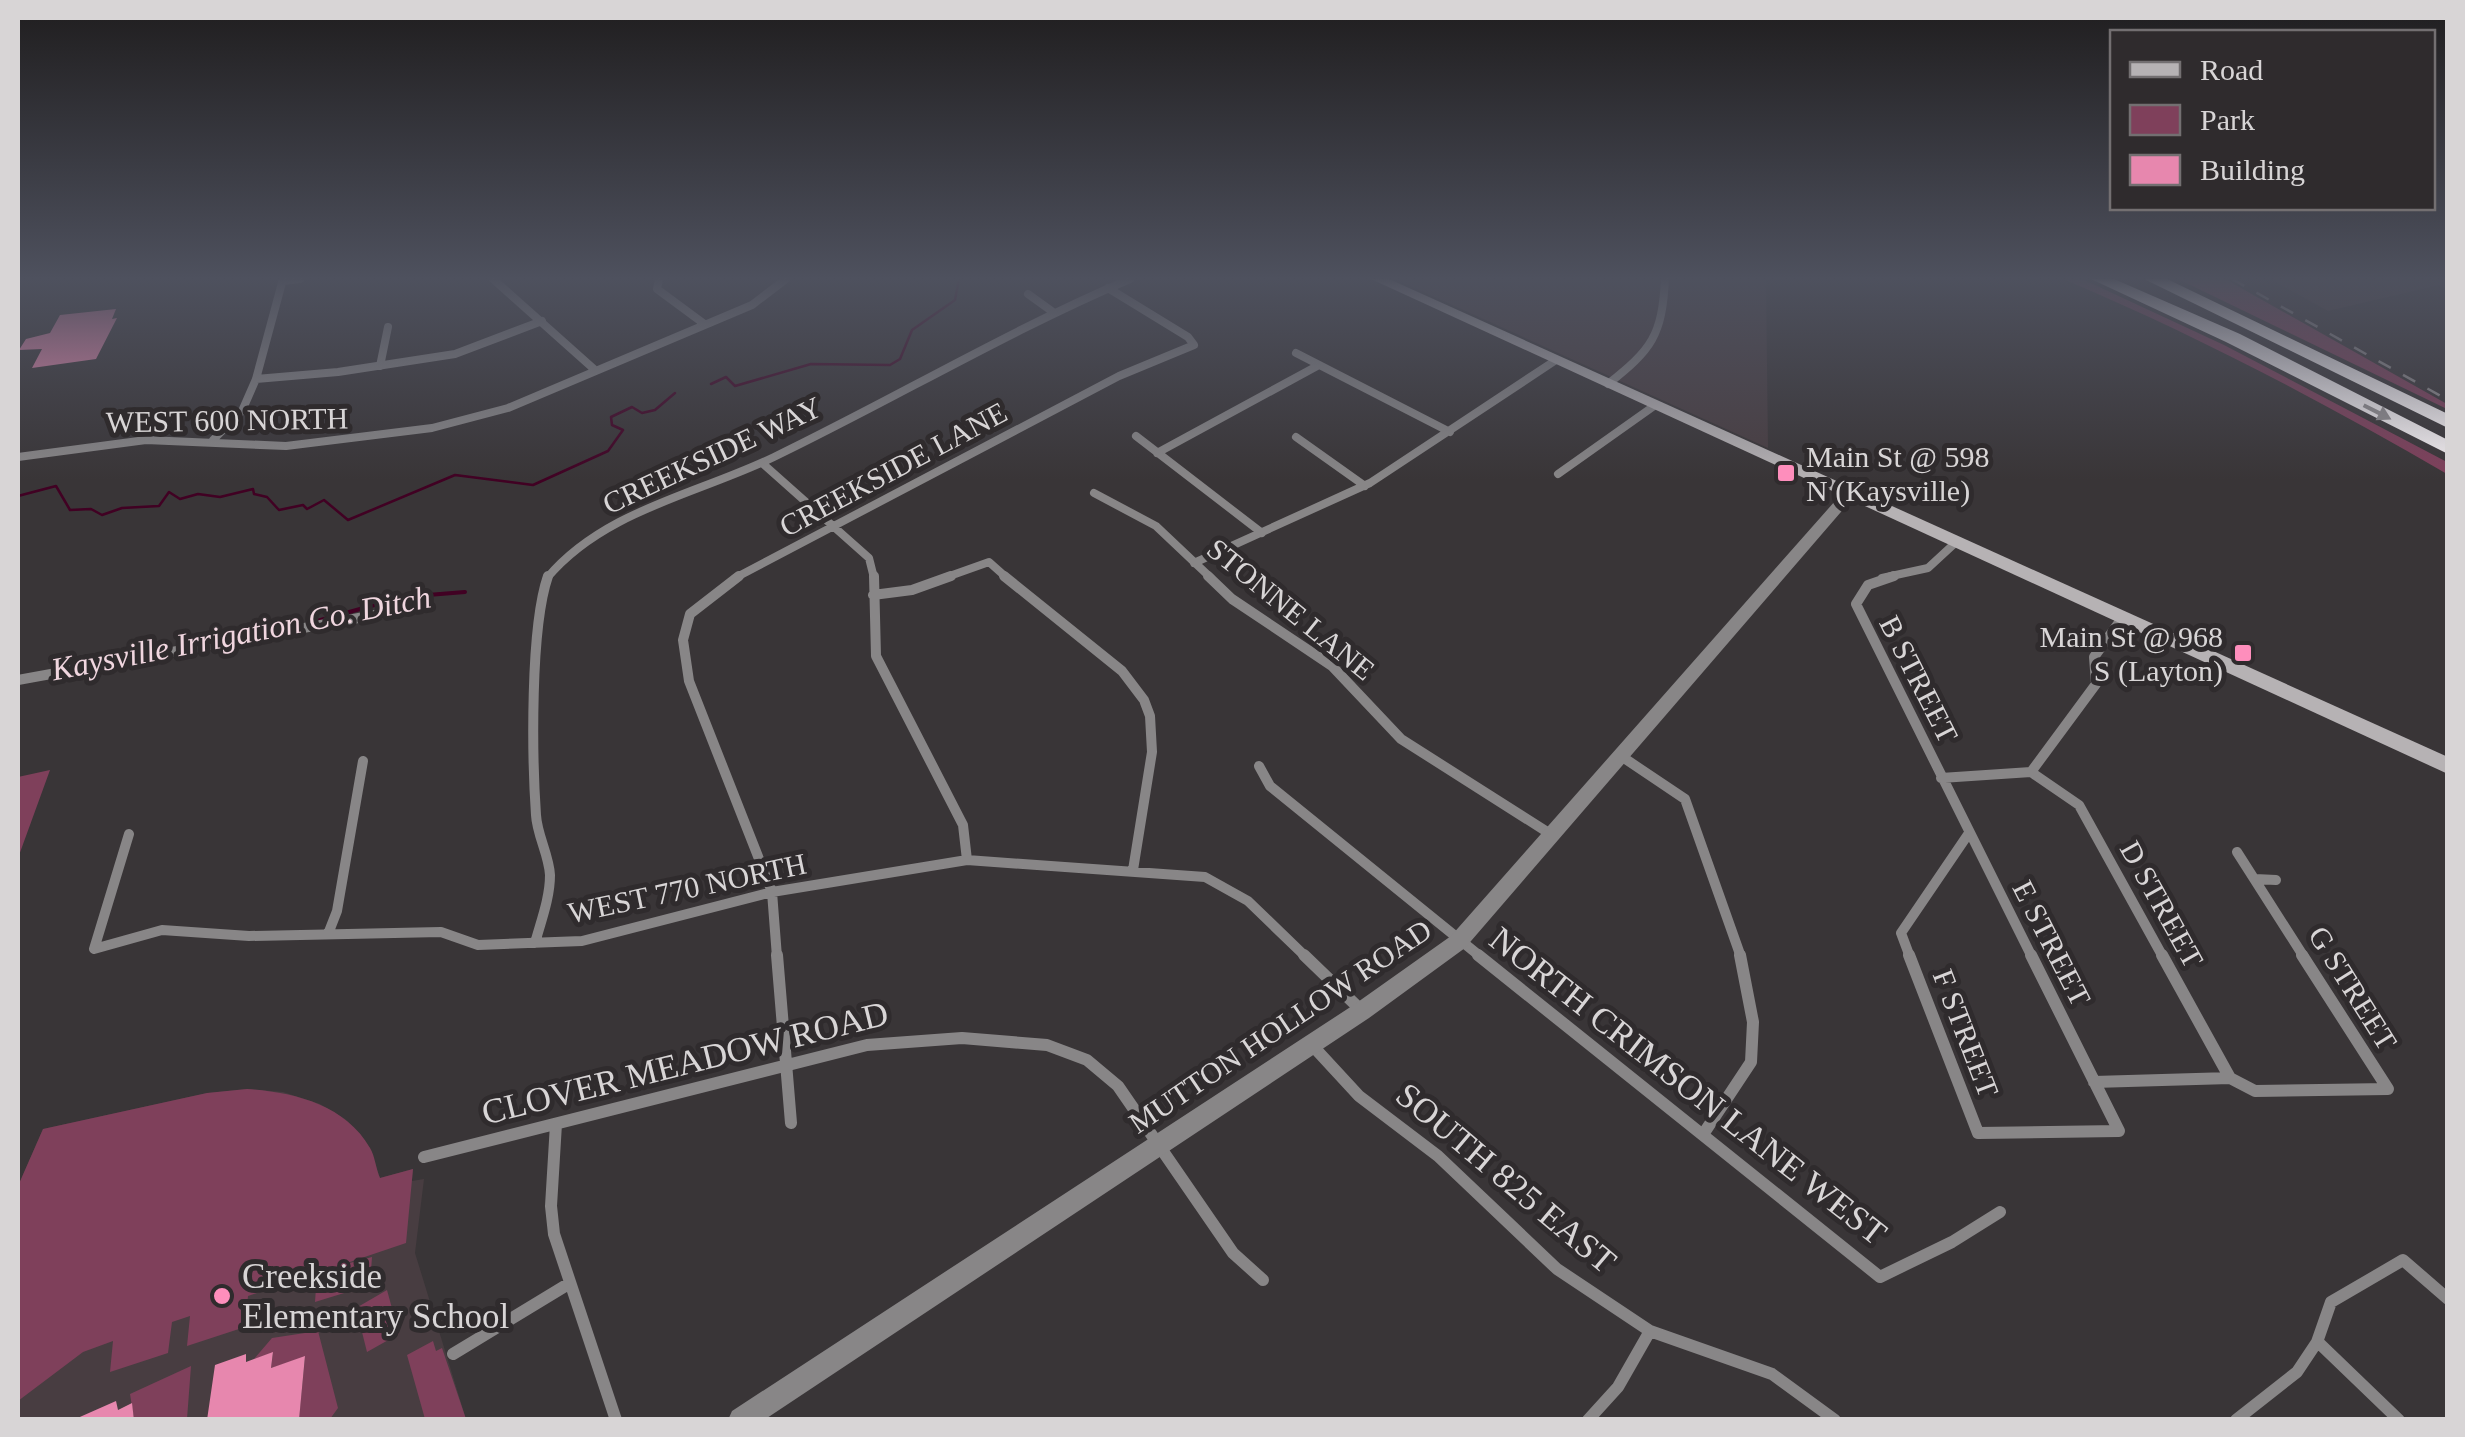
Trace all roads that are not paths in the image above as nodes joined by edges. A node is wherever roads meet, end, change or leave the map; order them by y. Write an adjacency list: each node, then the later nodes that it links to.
1 (265, 346): 17 (street)
2 (384, 346): 15 (street)
3 (476, 346): 15 (street)
4 (570, 346): 16 (street)
5 (651, 346): 16 (street, WEST 600 NORTH)
6 (986, 346): 28 (street, CREEKSIDE WAY)
7 (1191, 346): 33 (street, CREEKSIDE LANE)
8 (1525, 346): 13 (main road)
9 (1653, 346): 18 (street)
10 (2249, 346): 25 (highway, one-way to 25)
11 (2291, 346): 20 (highway)
12 (1296, 353): 14 (street)
13 (1556, 360): 18 (main road); 21 (street)
14 (1320, 365): 21 (street); 26 (street)
15 (380, 366): 17 (street)
16 (596, 370): 24 (street, WEST 600 NORTH)
17 (256, 379): 24 (street)
18 (1608, 384): 19 (main road)
19 (1654, 406): 29 (street); 32 (main road)
20 (2448, 422)
21 (1450, 432): 30 (street)
22 (1136, 436): 26 (street)
23 (1296, 437): 30 (street)
24 (213, 440): 27 (street, WEST 600 NORTH)
25 (2448, 448)
26 (1157, 452): 34 (street)
27 (18, 457)
28 (762, 462): 33 (street); 58 (street, CREEKSIDE WAY)
29 (1558, 474)
30 (1365, 486): 34 (street)
31 (1094, 493): 36 (street, STONNE LANE)
32 (1848, 495): 35 (main road); 41 (street, MUTTON HOLLOW ROAD)
33 (833, 524): 37 (street); 55 (street, CREEKSIDE LANE)
34 (1262, 533): 36 (street)
35 (1954, 544): 39 (main road); 46 (street, B STREET)
36 (1194, 563): 49 (street, STONNE LANE)
37 (873, 595): 51 (street); 52 (street)
38 (397, 611): 40 (street)
39 (2123, 617): 44 (main road); 45 (street)
40 (18, 680)
41 (1620, 756): 49 (street, MUTTON HOLLOW ROAD); 67 (street)
42 (362, 761): 56 (street)
43 (1259, 766): 57 (street, NORTH CRIMSON LANE WEST)
44 (2448, 766)
45 (2031, 772): 46 (street); 62 (street, D STREET)
46 (1941, 778): 47 (street, E STREET)
47 (1969, 832): 63 (street, E STREET); 66 (street, F STREET)
48 (129, 834): 56 (street, WEST 770 NORTH)
49 (1552, 835): 57 (street, MUTTON HOLLOW ROAD)
50 (2238, 852): 53 (street, G STREET)
51 (967, 860): 52 (street, WEST 770 NORTH); 55 (street, WEST 770 NORTH)
52 (1133, 870): 59 (street, WEST 770 NORTH)
53 (2255, 880): 54 (street); 62 (street, G STREET)
54 (2276, 880)
55 (772, 892): 58 (street, WEST 770 NORTH); 61 (street)
56 (328, 934): 58 (street, WEST 770 NORTH)
57 (1458, 942): 59 (street, MUTTON HOLLOW ROAD); 67 (street, NORTH CRIMSON LANE WEST)
58 (535, 943)
59 (1362, 1010): 60 (street, MUTTON HOLLOW ROAD)
60 (1311, 1044): 68 (street, MUTTON HOLLOW ROAD); 74 (street, SOUTH 825 EAST)
61 (786, 1066): 64 (street); 65 (street, CLOVER MEADOW ROAD); 68 (street, CLOVER MEADOW ROAD)
62 (2230, 1078): 63 (street)
63 (2094, 1082): 66 (street, E STREET)
64 (791, 1123)
65 (556, 1124): 69 (street, CLOVER MEADOW ROAD); 72 (street)
66 (2118, 1131)
67 (1704, 1133): 70 (street, NORTH CRIMSON LANE WEST)
68 (1158, 1144): 71 (street, CLOVER MEADOW ROAD); 78 (street, MUTTON HOLLOW ROAD)
69 (424, 1157)
70 (2000, 1212)
71 (1263, 1280)
72 (570, 1283): 76 (street); 77 (street)
73 (2448, 1298): 75 (street)
74 (1650, 1331): 79 (street); 80 (street, SOUTH 825 EAST)
75 (2320, 1344): 81 (street); 82 (street)
76 (453, 1354)
77 (616, 1420)
78 (741, 1420)
79 (1588, 1420)
80 (1836, 1420)
81 (2236, 1420)
82 (2399, 1420)

